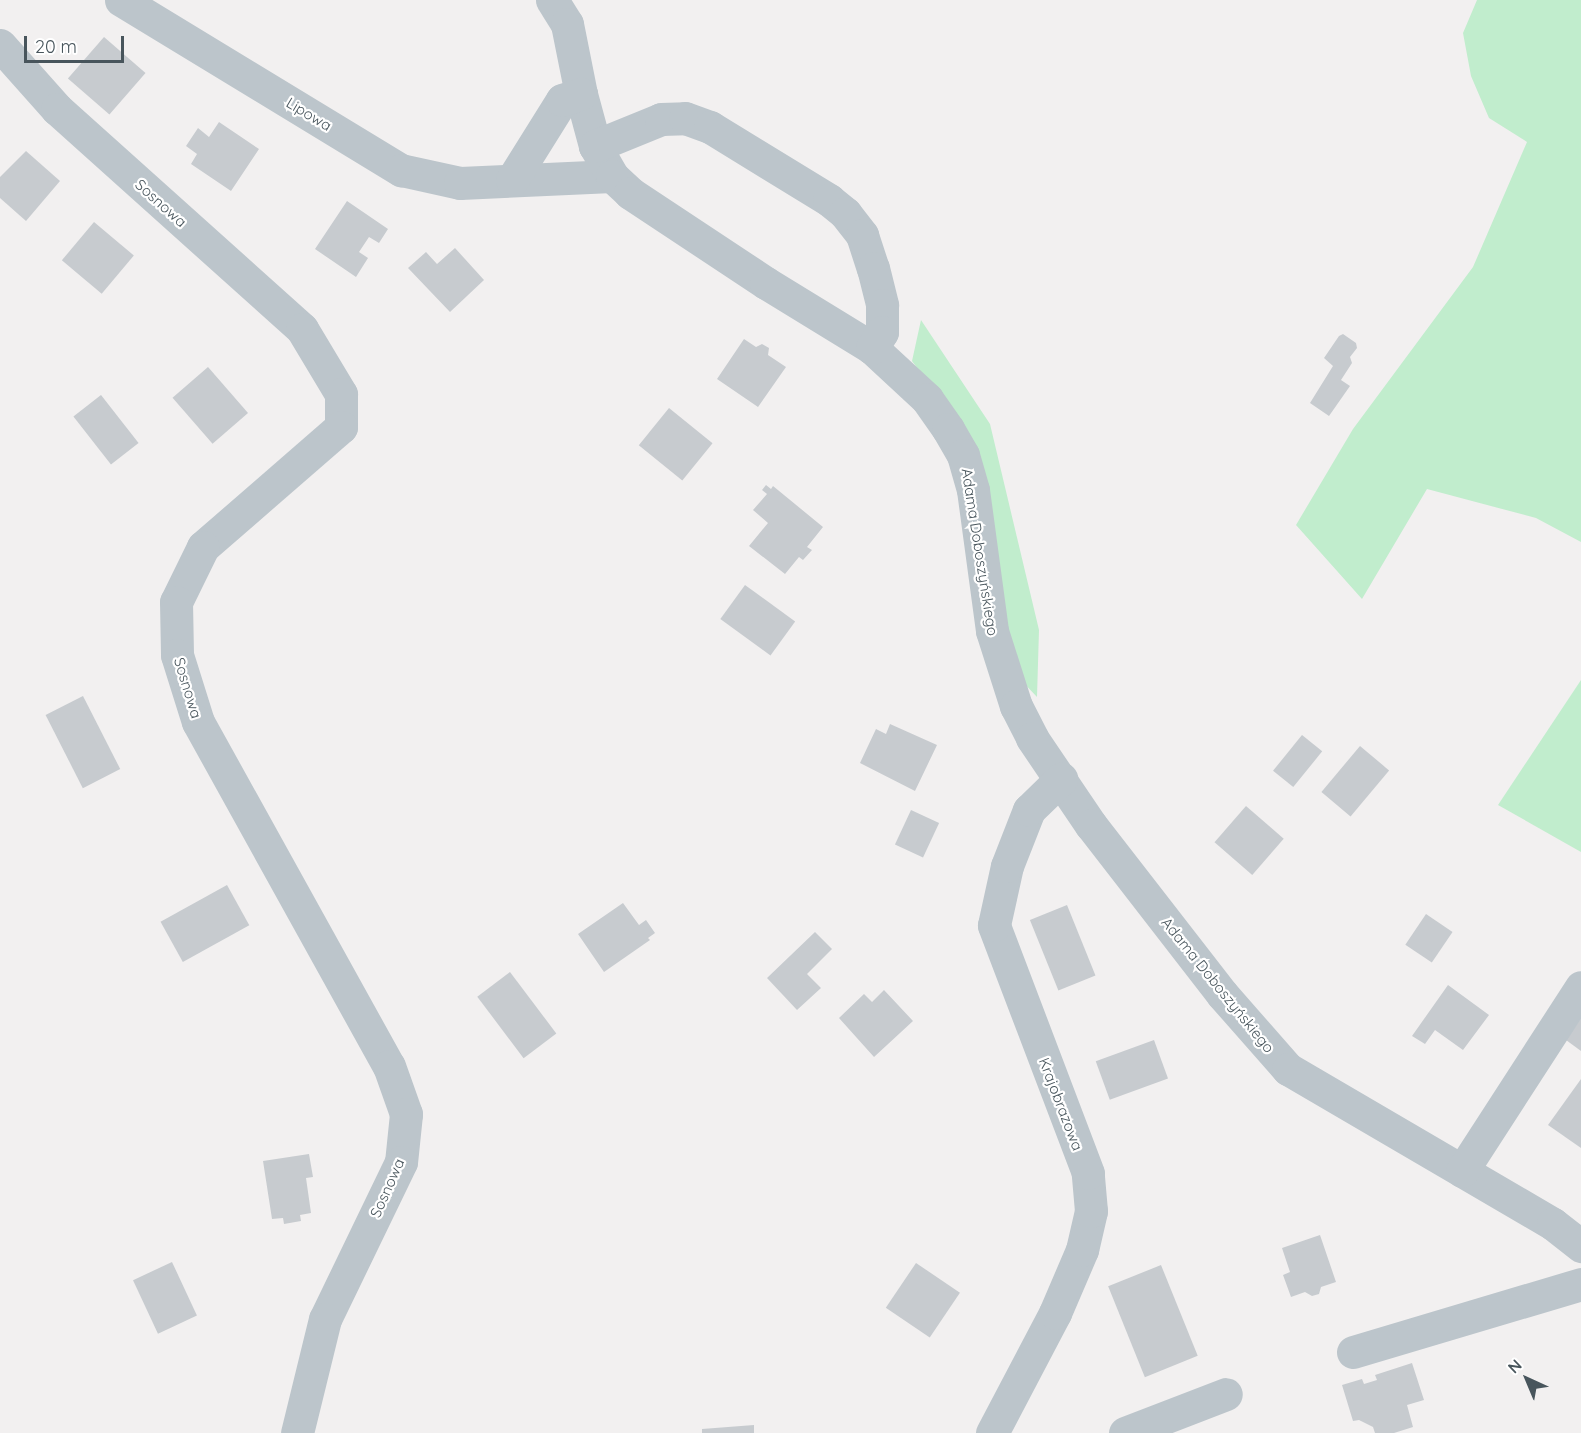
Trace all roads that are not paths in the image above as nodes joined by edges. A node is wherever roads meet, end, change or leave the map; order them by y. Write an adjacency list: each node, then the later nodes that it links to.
1 (121, 0): 7 (street, Lipowa)
2 (552, 0): 4 (street, Adama Doboszyńskiego)
3 (0, 45): 16 (street, Sosnowa)
4 (581, 94): 5 (street, Adama Doboszyńskiego); 7 (street)
5 (595, 146): 6 (street, Adama Doboszyńskiego); 8 (street)
6 (612, 176): 7 (street, Lipowa); 8 (street, Adama Doboszyńskiego)
7 (512, 180)
8 (872, 348): 9 (street, Adama Doboszyńskiego)
9 (1061, 779): 11 (street, Adama Doboszyńskiego); 17 (street, Krajobrazowa)
10 (1581, 987): 11 (street)
11 (1462, 1171): 12 (street, Adama Doboszyńskiego)
12 (1581, 1246)
13 (1581, 1284): 14 (street)
14 (1353, 1352)
15 (1226, 1394): 18 (street)
16 (297, 1433)
17 (992, 1433)
18 (1125, 1433)

